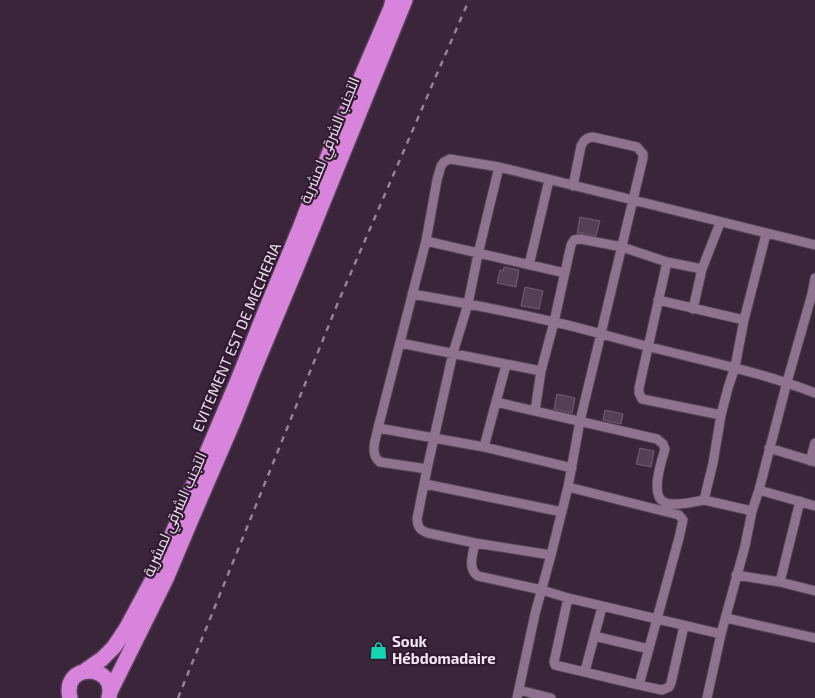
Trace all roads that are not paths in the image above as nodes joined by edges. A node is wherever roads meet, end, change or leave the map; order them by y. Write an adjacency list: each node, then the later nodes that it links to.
1 (393, 0): 69 (highway, EVITEMENT EST DE MECHERIA)
2 (402, 7): 74 (highway, التجنب الشرقي لمشرية)
3 (499, 167): 4 (street); 9 (street); 12 (street)
4 (549, 180): 5 (street); 14 (street)
5 (573, 186): 6 (street); 6 (street)
6 (633, 201): 7 (street); 11 (street)
7 (720, 223): 8 (street); 15 (street)
8 (766, 234): 10 (street); 23 (street)
9 (426, 241): 12 (street); 18 (street)
10 (815, 245)
11 (622, 247): 13 (street); 16 (street); 25 (street)
12 (478, 254): 14 (street); 21 (street)
13 (667, 262): 15 (street); 20 (street)
14 (529, 265): 16 (street)
15 (702, 269): 22 (street)
16 (565, 273): 24 (street)
17 (815, 278): 19 (street)
18 (412, 294): 21 (street); 26 (street)
19 (814, 295): 32 (street)
20 (658, 300): 22 (street); 27 (street)
21 (468, 304): 24 (street); 28 (street)
22 (694, 309): 23 (street)
23 (744, 320): 30 (street)
24 (554, 322): 25 (street); 31 (street)
25 (601, 334): 27 (street); 37 (street)
26 (400, 342): 28 (street); 38 (street)
27 (649, 347): 30 (street); 36 (street)
28 (453, 353): 29 (street); 39 (street)
29 (506, 365): 31 (street); 34 (street)
30 (735, 367): 32 (street); 36 (street)
31 (541, 372): 35 (street)
32 (787, 382): 33 (street); 42 (street)
33 (815, 392)
34 (496, 402): 35 (street); 41 (street)
35 (535, 411): 37 (street)
36 (721, 416): 49 (street)
37 (580, 421): 44 (street); 49 (street)
38 (378, 428): 39 (street); 45 (street)
39 (434, 437): 41 (street); 45 (street)
40 (815, 443): 43 (street)
41 (484, 447): 44 (street)
42 (769, 448): 43 (street); 48 (street)
43 (813, 462)
44 (572, 468): 47 (street)
45 (427, 469): 46 (street)
46 (425, 484): 53 (street); 54 (street)
47 (568, 486): 53 (street); 63 (street)
48 (759, 490): 50 (street); 52 (street)
49 (704, 500): 52 (street)
50 (800, 501): 51 (street); 57 (street)
51 (815, 506)
52 (752, 511): 56 (street)
53 (562, 512): 55 (street)
54 (475, 543): 55 (street); 58 (street)
55 (551, 555): 58 (street)
56 (736, 575): 57 (street); 62 (street)
57 (780, 582): 59 (street)
58 (542, 590): 60 (street); 73 (street)
59 (815, 591)
60 (568, 598): 61 (street); 70 (street)
61 (602, 607): 63 (street); 66 (street)
62 (726, 618): 65 (street); 67 (street)
63 (658, 619): 64 (street); 68 (street)
64 (684, 626): 65 (street); 71 (street)
65 (721, 634): 76 (street)
66 (594, 636): 68 (street); 70 (street)
67 (815, 638)
68 (649, 649): 71 (street)
69 (86, 670): 72 (highway, EVITEMENT EST DE MECHERIA); 74 (highway)
70 (585, 671): 71 (street)
71 (640, 684)
72 (68, 693)
73 (518, 694): 75 (street)
74 (109, 695)
75 (551, 698)
76 (707, 698)

